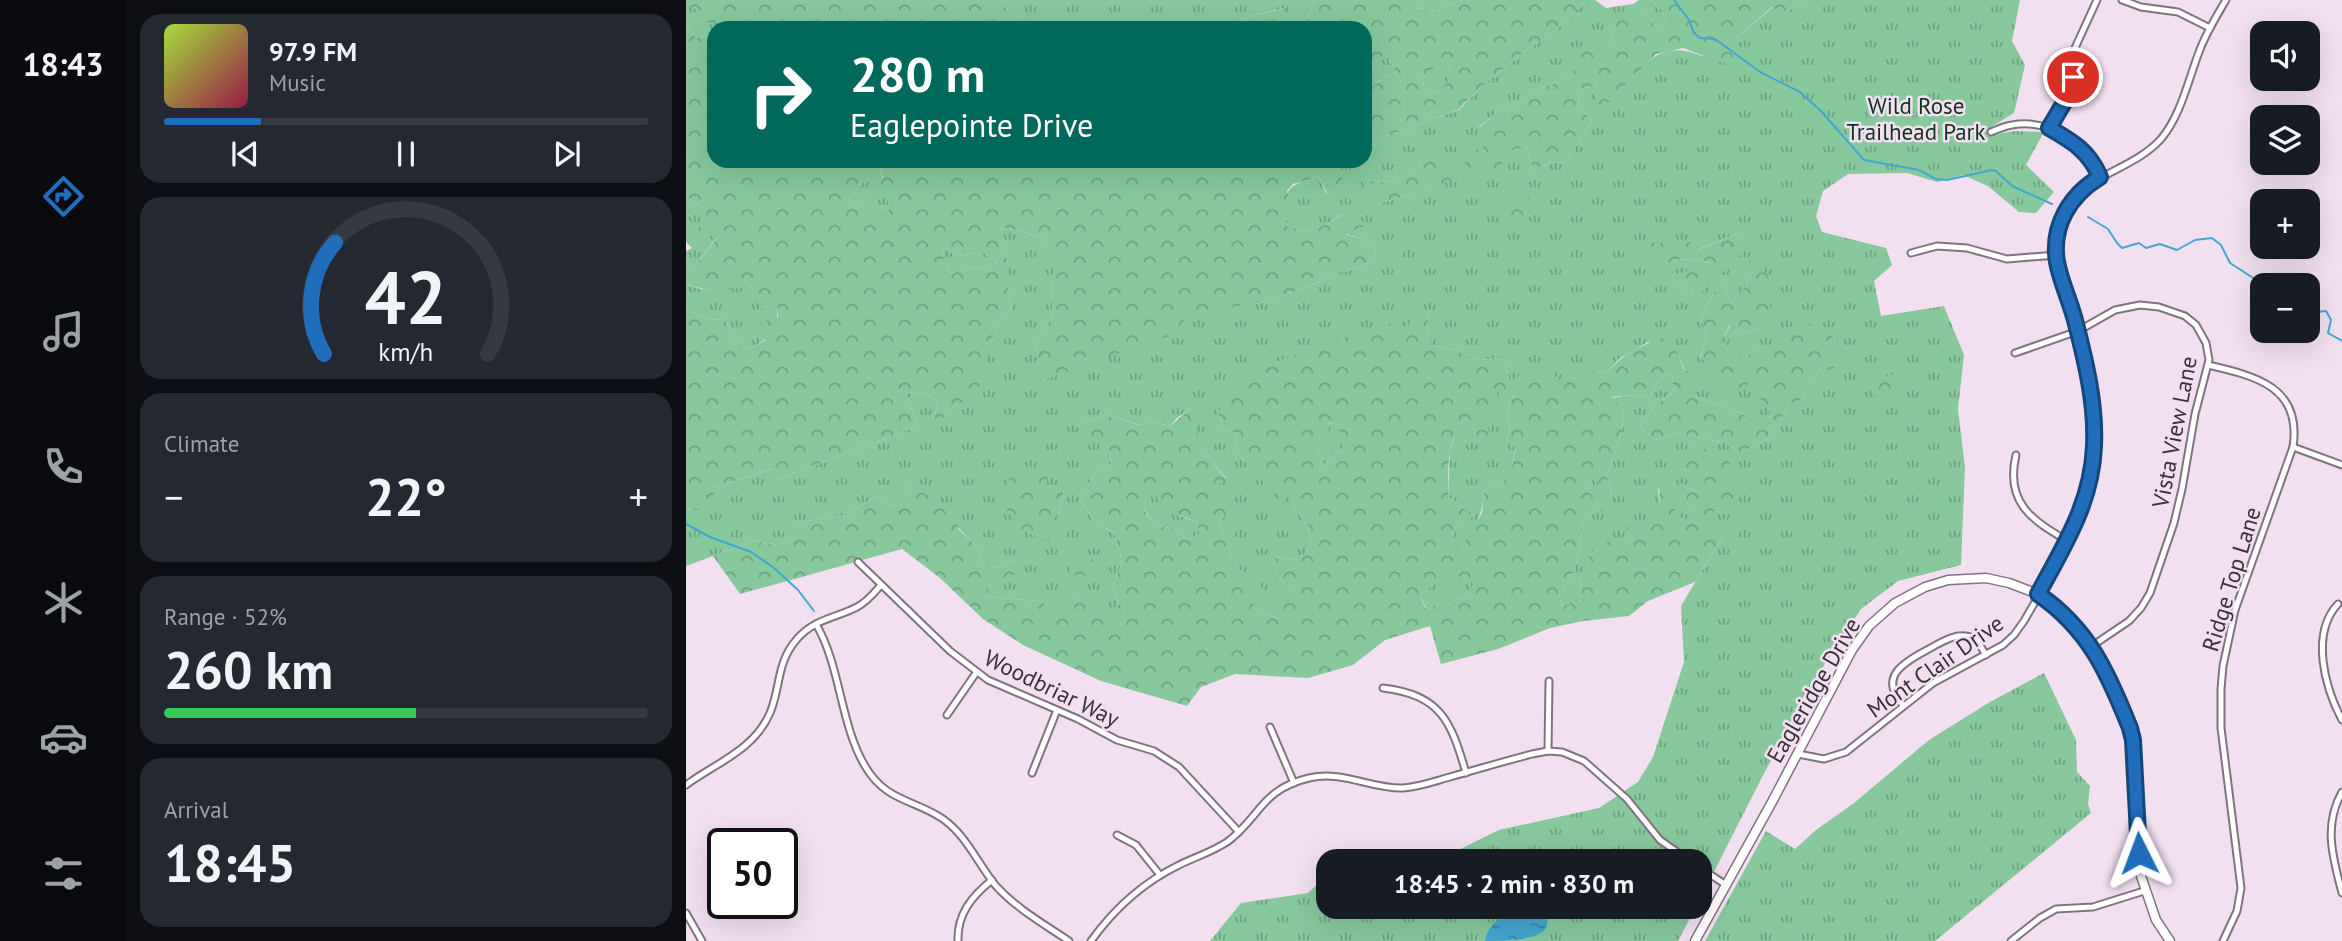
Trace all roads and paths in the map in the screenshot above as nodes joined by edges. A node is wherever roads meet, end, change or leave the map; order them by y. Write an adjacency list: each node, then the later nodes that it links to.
1 (2096, 0): 5 (street)
2 (2122, 0): 4 (street)
3 (2226, 0): 4 (street)
4 (2210, 28): 7 (street)
5 (2049, 128): 6 (street); 7 (street)
6 (1991, 132)
7 (2100, 177): 9 (street)
8 (1911, 253): 9 (street)
9 (2057, 255): 10 (street, Mont Clair Drive)
10 (2078, 331): 11 (street, Vista View Lane); 12 (street, Vista View Lane); 16 (street, Mont Clair Drive)
11 (2015, 352)
12 (2208, 365): 13 (street, Ridge Top Lane); 22 (street, Vista View Lane)
13 (2293, 447): 15 (street); 56 (street, Ridge Top Lane)
14 (2016, 455): 16 (street)
15 (2342, 465)
16 (2068, 541): 19 (street, Mont Clair Drive)
17 (858, 562): 18 (street, Woodbriar Way)
18 (881, 585): 21 (street); 24 (street, Woodbriar Way)
19 (2038, 594): 22 (main road, Eagleridge Drive); 23 (street, Mont Clair Drive); 33 (main road, Eagleridge Drive)
20 (2338, 604): 30 (street)
21 (816, 624): 37 (street); 44 (street)
22 (2092, 646): 46 (main road, Eagleridge Drive)
23 (1986, 655): 27 (street, Mont Clair Drive); 27 (street)
24 (976, 673): 28 (street, Woodbriar Way); 29 (street)
25 (1549, 681): 32 (street)
26 (1383, 688): 35 (street)
27 (1903, 705): 33 (street, Mont Clair Drive)
28 (1057, 710): 34 (street); 39 (street, Woodbriar Way)
29 (947, 716)
30 (2342, 720)
31 (1270, 727): 36 (street)
32 (1548, 751): 35 (street); 41 (street)
33 (1798, 754): 45 (main road, Eagleridge Drive)
34 (1032, 773)
35 (1466, 773): 36 (street)
36 (1294, 783): 39 (street)
37 (686, 785)
38 (2342, 792): 47 (street)
39 (1239, 832): 42 (street)
40 (1117, 835): 42 (street)
41 (1673, 849)
42 (1160, 875): 52 (street)
43 (1712, 876): 45 (street)
44 (992, 880): 50 (street); 51 (street)
45 (1726, 885): 53 (main road, Eagleridge Drive)
46 (2144, 891): 54 (street); 55 (main road, Eagleridge Drive)
47 (2342, 893)
48 (686, 913): 49 (street)
49 (702, 941)
50 (958, 941)
51 (1069, 941)
52 (1091, 941)
53 (1695, 941)
54 (2011, 941)
55 (2170, 941)
56 (2222, 941)

